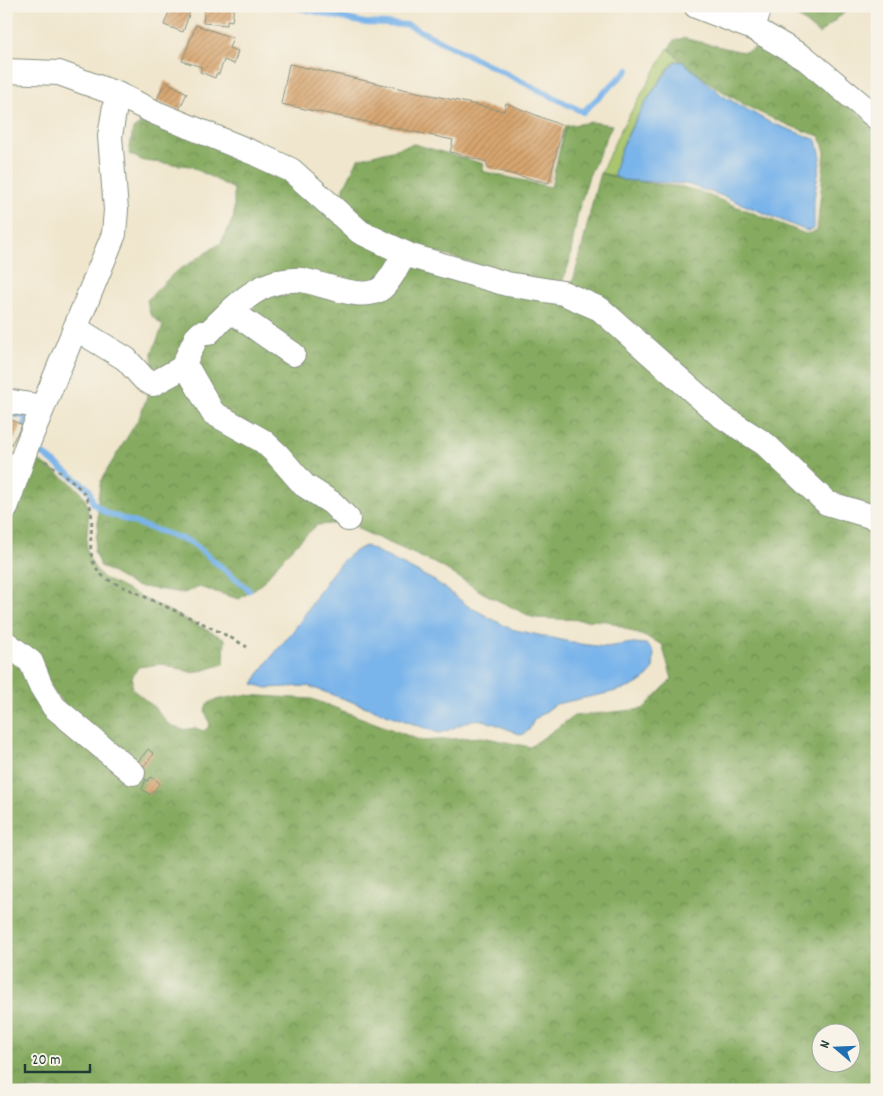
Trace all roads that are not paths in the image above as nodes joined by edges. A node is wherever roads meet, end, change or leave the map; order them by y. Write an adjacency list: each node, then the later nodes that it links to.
1 (696, 6): 2 (street)
2 (756, 17): 5 (street)
3 (6, 71): 4 (street)
4 (118, 94): 6 (street); 8 (street)
5 (877, 118)
6 (405, 253): 7 (street); 14 (street)
7 (231, 311): 9 (street); 10 (street)
8 (76, 328): 10 (street); 12 (street)
9 (293, 354)
10 (182, 368): 15 (street)
11 (6, 401): 12 (street)
12 (43, 407): 13 (street)
13 (6, 508)
14 (877, 518)
15 (348, 519)
16 (6, 643): 17 (street)
17 (134, 773)

